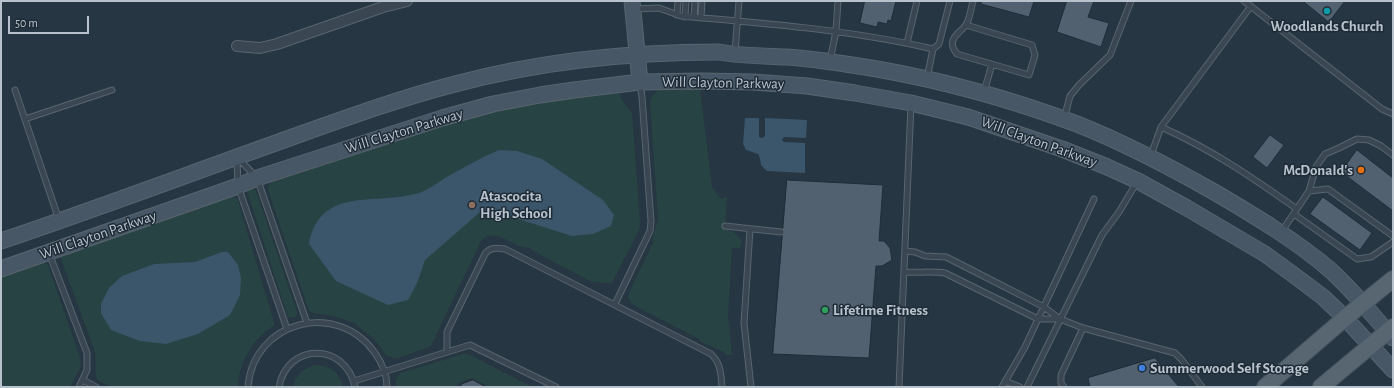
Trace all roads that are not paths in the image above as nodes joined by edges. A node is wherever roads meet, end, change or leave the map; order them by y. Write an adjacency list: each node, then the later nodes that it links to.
1 (407, 1): 13 (street)
2 (678, 1): 16 (lane)
3 (686, 1): 17 (lane)
4 (695, 1): 18 (lane)
5 (702, 1): 19 (lane)
6 (739, 1): 20 (lane)
7 (838, 1): 22 (lane)
8 (918, 1): 23 (lane)
9 (950, 1): 25 (lane)
10 (973, 1): 21 (lane)
11 (1131, 1): 38 (lane)
12 (1244, 1): 15 (lane)
13 (382, 4): 24 (street)
14 (632, 5): 16 (lane); 26 (main road)
15 (1251, 6): 36 (lane); 39 (lane)
16 (677, 15): 17 (lane)
17 (685, 16): 18 (lane)
18 (694, 17): 19 (lane)
19 (701, 18): 20 (lane)
20 (737, 21): 22 (lane); 27 (lane)
21 (966, 24): 29 (lane); 29 (lane)
22 (836, 31): 23 (lane); 28 (lane)
23 (907, 43): 25 (lane)
24 (237, 46)
25 (933, 49): 30 (lane)
26 (637, 55): 27 (main road, Will Clayton Parkway); 31 (main road); 41 (main road, Will Clayton Parkway)
27 (734, 55): 28 (main road, Will Clayton Parkway)
28 (830, 62): 30 (main road, Will Clayton Parkway)
29 (992, 64): 34 (lane)
30 (927, 79): 34 (main road, Will Clayton Parkway)
31 (640, 82): 35 (main road, Will Clayton Parkway); 43 (main road, Will Clayton Parkway); 64 (lane)
32 (15, 90): 37 (lane)
33 (112, 90): 37 (lane)
34 (984, 94): 38 (main road, Will Clayton Parkway)
35 (911, 104): 44 (main road, Will Clayton Parkway); 58 (lane)
36 (1393, 114)
37 (25, 119): 49 (lane)
38 (1063, 120): 42 (main road, Will Clayton Parkway)
39 (1162, 127): 42 (lane); 48 (lane)
40 (1393, 155): 46 (lane)
41 (237, 156): 43 (lane); 45 (lane); 49 (main road, Will Clayton Parkway)
42 (1150, 158): 44 (main road); 54 (main road, Will Clayton Parkway)
43 (257, 178): 45 (main road, Will Clayton Parkway); 69 (lane)
44 (1138, 181): 66 (main road, Will Clayton Parkway); 68 (lane)
45 (238, 186): 59 (main road, Will Clayton Parkway); 71 (lane)
46 (1309, 191): 48 (lane); 55 (lane)
47 (1094, 199): 65 (lane)
48 (1295, 212): 54 (lane); 57 (lane)
49 (59, 222): 51 (main road, Will Clayton Parkway)
50 (725, 226): 52 (lane)
51 (39, 228): 56 (main road, Will Clayton Parkway); 59 (main road)
52 (750, 228): 53 (lane); 88 (lane)
53 (781, 232)
54 (1281, 233): 63 (main road, Will Clayton Parkway)
55 (1393, 236)
56 (1, 241)
57 (1393, 242)
58 (905, 251): 61 (lane); 65 (lane)
59 (48, 252): 60 (main road, Will Clayton Parkway); 77 (lane)
60 (1, 269)
61 (904, 272): 67 (lane); 89 (lane)
62 (1393, 279): 63 (main road)
63 (1363, 303): 66 (main road); 72 (main road, Will Clayton Parkway)
64 (615, 304): 74 (lane); 87 (lane)
65 (1044, 307): 67 (lane); 68 (lane)
66 (1345, 318): 73 (main road, Will Clayton Parkway); 95 (main road)
67 (1038, 319): 68 (lane); 79 (lane)
68 (1060, 320): 70 (lane); 92 (lane)
69 (306, 323): 71 (lane); 76 (lane)
70 (1083, 328): 93 (lane); 94 (lane)
71 (287, 329): 82 (lane)
72 (1391, 333): 73 (main road)
73 (1370, 346): 75 (main road, Will Clayton Parkway); 96 (main road)
74 (447, 351): 76 (lane); 86 (lane)
75 (1393, 370)
76 (384, 371): 78 (lane); 85 (lane)
77 (83, 380): 80 (lane); 81 (lane)
78 (354, 381): 83 (lane); 84 (lane)
79 (1005, 381): 90 (lane); 91 (lane)
80 (79, 387)
81 (96, 387)
82 (248, 387)
83 (279, 387)
84 (355, 387)
85 (387, 387)
86 (556, 387)
87 (722, 387)
88 (751, 387)
89 (899, 387)
90 (1002, 387)
91 (1020, 387)
92 (1027, 387)
93 (1064, 387)
94 (1202, 387)
95 (1264, 387)
96 (1321, 387)

